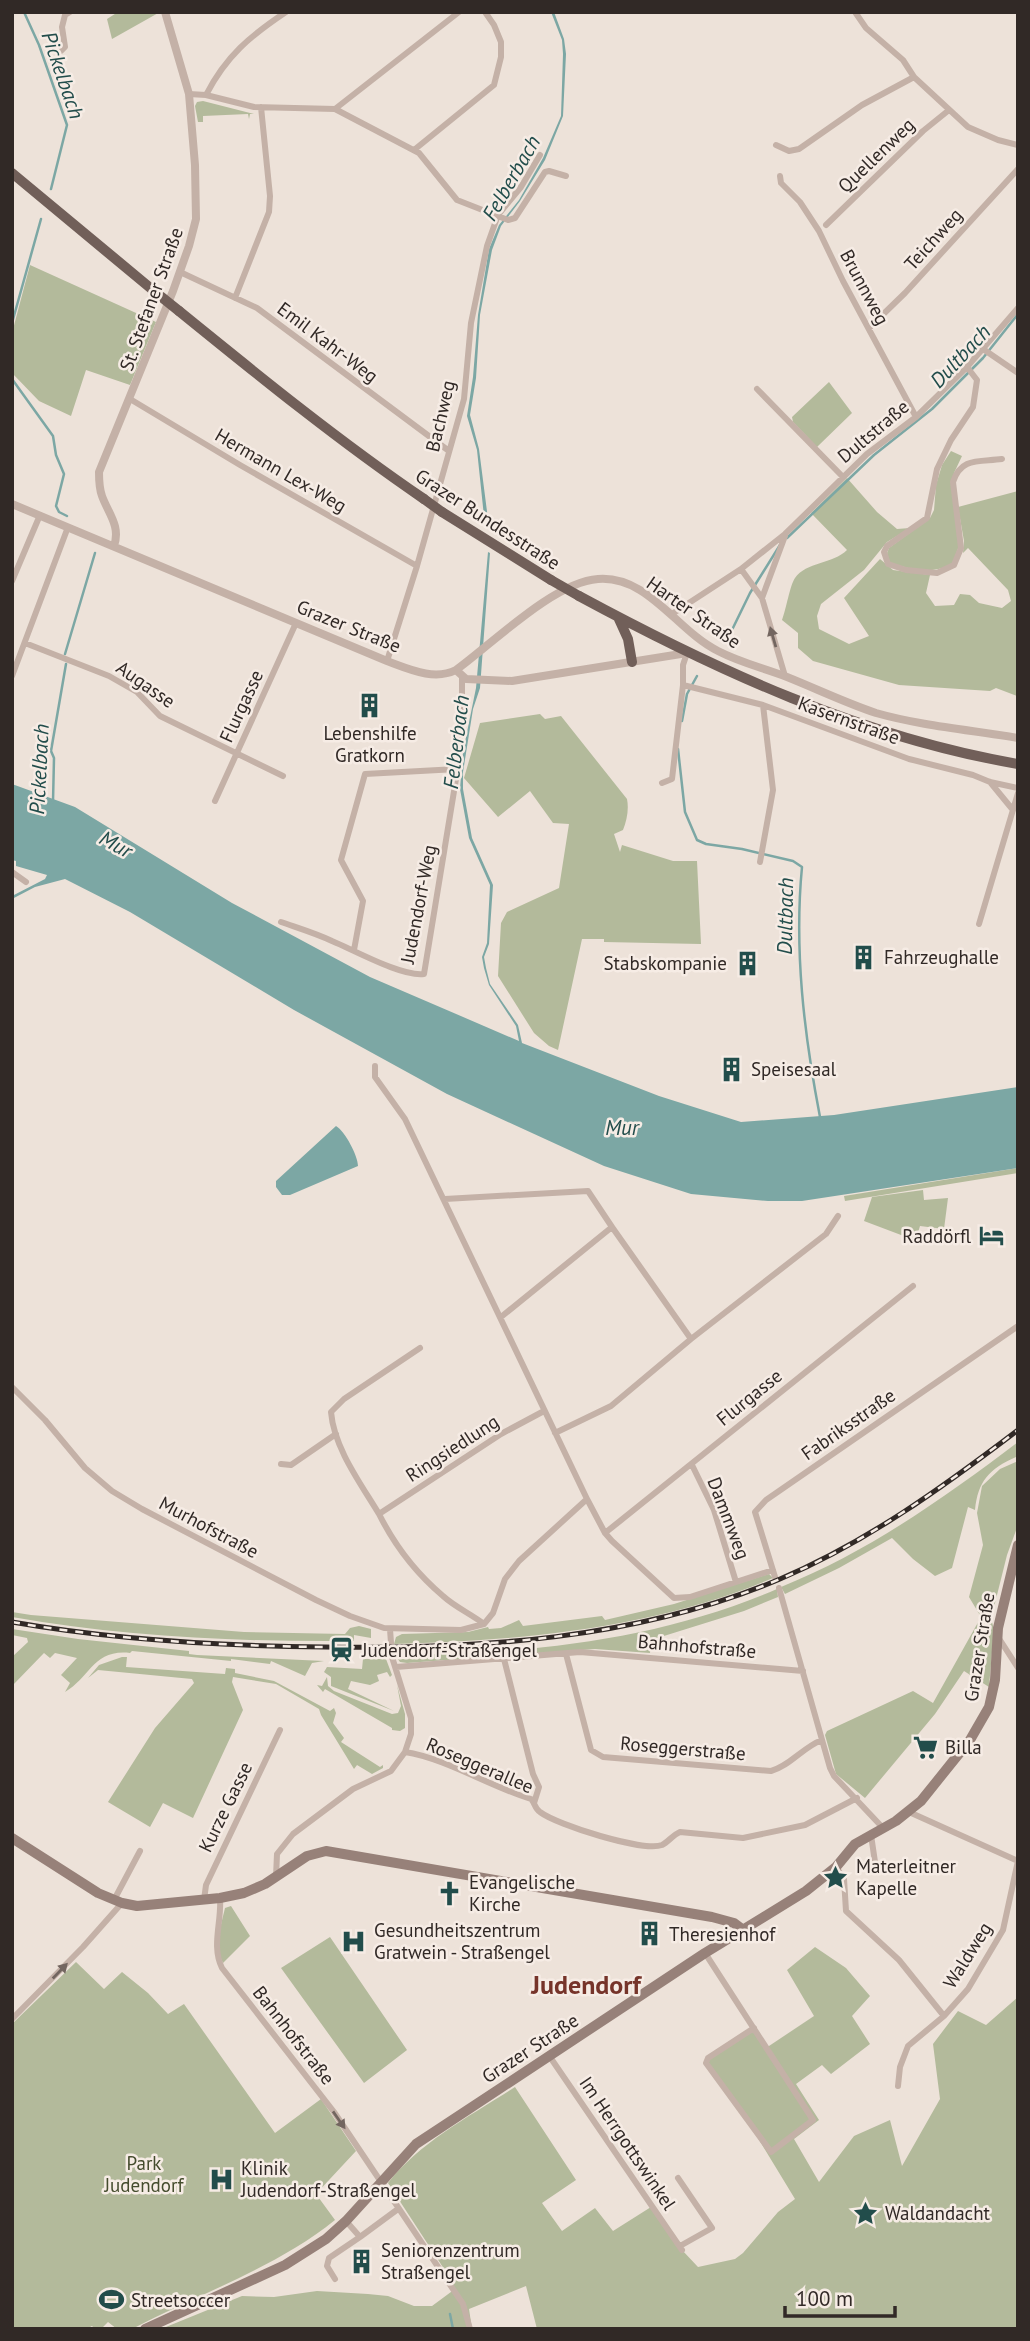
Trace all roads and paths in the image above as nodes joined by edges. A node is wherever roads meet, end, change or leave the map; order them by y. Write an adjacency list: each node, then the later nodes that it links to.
1 (70, 12): 7 (street)
2 (165, 12): 9 (street, St. Stefaner Straße)
3 (286, 12): 10 (street)
4 (459, 12): 12 (street)
5 (485, 12): 16 (street)
6 (855, 12): 8 (street)
7 (61, 51)
8 (914, 77): 13 (street); 14 (street)
9 (189, 93): 10 (street); 24 (street, St. Stefaner Straße)
10 (206, 95): 11 (street)
11 (261, 107): 12 (street); 25 (street)
12 (335, 109): 16 (street)
13 (949, 110): 15 (street); 23 (street, Quellenweg)
14 (776, 145)
15 (1018, 145)
16 (414, 149): 22 (street)
17 (540, 155): 22 (street, Bachweg)
18 (1018, 169): 27 (street, Teichweg)
19 (12, 173): 47 (main road, Grazer Bundesstraße, bridge)
20 (566, 176): 22 (street, Bachweg)
21 (780, 176): 27 (street, Brunnweg)
22 (503, 217): 34 (street, Bachweg)
23 (826, 225)
24 (180, 272): 25 (street, Emil Kahr-Weg); 32 (street, St. Stefaner Straße)
25 (234, 298): 34 (street, Emil Kahr-Weg)
26 (1018, 308): 28 (street, Dultstraße)
27 (869, 328): 33 (street, Brunnweg)
28 (986, 351): 29 (street, Dultstraße); 30 (street)
29 (970, 369): 33 (street, Dultstraße); 35 (street)
30 (1018, 373)
31 (757, 389): 36 (street)
32 (130, 399): 41 (street, St. Stefaner Straße); 42 (street, Hermann Lex-Weg)
33 (916, 417): 36 (street, Dultstraße)
34 (449, 451): 42 (street, Bachweg)
35 (1002, 459)
36 (843, 477): 40 (street, Dultstraße)
37 (12, 504): 38 (street, Grazer Straße)
38 (40, 515): 39 (street, Grazer Straße); 44 (street)
39 (68, 527): 41 (street, Grazer Straße); 49 (street)
40 (784, 536): 43 (street, Dultstraße); 45 (street)
41 (114, 546): 48 (street, Grazer Straße)
42 (417, 566): 51 (street, Bachweg)
43 (741, 569): 45 (street); 46 (street, Dultstraße)
44 (12, 581)
45 (762, 598): 55 (street, one-way to 45)
46 (672, 614): 53 (street, Harter Straße); 55 (street, Harter Straße)
47 (618, 617): 50 (main road, Grazer Bundesstraße); 52 (main road)
48 (296, 623): 51 (street, Grazer Straße); 59 (street, Flurgasse)
49 (25, 643): 54 (street); 59 (street, Augasse)
50 (687, 653): 52 (street, Grazer Straße); 56 (street); 60 (main road, Grazer Bundesstraße)
51 (387, 661): 53 (street, Grazer Straße)
52 (632, 662): 53 (street, Grazer Straße)
53 (459, 673): 61 (street, Judendorf-Weg)
54 (12, 676)
55 (785, 676): 58 (street, Harter Straße)
56 (685, 685): 57 (street, Kasernstraße); 64 (street)
57 (763, 705): 63 (street, Kasernstraße); 68 (street)
58 (1018, 738)
59 (236, 754): 62 (street, Augasse); 66 (street, Flurgasse)
60 (1018, 764)
61 (457, 769): 73 (street); 73 (street, Judendorf-Weg)
62 (283, 776)
63 (990, 782): 65 (street, Kasernstraße); 67 (street)
64 (662, 783)
65 (1018, 790): 67 (street, Kasernstraße)
66 (215, 801)
67 (1013, 810): 72 (street, Kasernstraße)
68 (761, 858)
69 (12, 872): 70 (street)
70 (26, 882)
71 (281, 922): 73 (street, Judendorf-Weg)
72 (979, 924)
73 (354, 950)
74 (375, 1066): 75 (street)
75 (445, 1199): 77 (street); 79 (street)
76 (838, 1216): 81 (street)
77 (612, 1227): 79 (street); 81 (street)
78 (913, 1286): 88 (street, Flurgasse)
79 (500, 1317): 84 (street)
80 (1018, 1326): 93 (street, Fabriksstraße)
81 (691, 1339): 85 (street)
82 (420, 1348): 86 (street)
83 (12, 1387): 97 (street, Murhofstraße)
84 (544, 1411): 85 (street); 90 (street, Ringsiedlung)
85 (555, 1433): 89 (street)
86 (336, 1434): 87 (street); 90 (street)
87 (281, 1464)
88 (691, 1465): 91 (street, Flurgasse); 94 (street, Dammweg)
89 (587, 1499): 91 (street, Dammweg); 96 (street)
90 (379, 1514): 96 (street)
91 (606, 1533): 94 (street, Dammweg)
92 (1018, 1545): 98 (main road, Grazer Straße)
93 (774, 1574): 94 (street, Dammweg)
94 (736, 1582)
95 (779, 1588): 103 (street)
96 (484, 1624): 97 (street)
97 (390, 1629): 101 (street)
98 (997, 1639): 102 (street); 109 (main road, Grazer Straße)
99 (566, 1654): 100 (street, Bahnhofstraße); 103 (street, Bahnhofstraße); 105 (street, Roseggerstraße)
100 (504, 1659): 101 (street, Bahnhofstraße); 108 (street)
101 (396, 1667): 106 (street)
102 (1018, 1668)
103 (803, 1671): 105 (street)
104 (280, 1730): 119 (street, Kurze Gasse)
105 (822, 1740): 107 (street)
106 (405, 1752): 108 (street, Roseggerallee); 117 (street)
107 (857, 1798): 108 (street, Roseggerallee); 110 (street)
108 (534, 1802)
109 (909, 1812): 110 (main road, Grazer Straße); 114 (street)
110 (884, 1828): 111 (main road, Grazer Straße)
111 (871, 1835): 115 (street); 116 (main road, Grazer Straße)
112 (12, 1838): 120 (main road)
113 (140, 1851): 120 (street)
114 (1018, 1861): 123 (street, Waldweg)
115 (875, 1862)
116 (836, 1867): 121 (main road, Grazer Straße); 123 (street)
117 (276, 1877): 118 (main road); 121 (main road)
118 (220, 1898): 119 (main road); 129 (street, Bahnhofstraße, one-way to 129)
119 (204, 1900): 120 (main road)
120 (118, 1902): 124 (street, one-way to 120)
121 (742, 1930): 122 (main road, Grazer Straße)
122 (705, 1953): 125 (street); 126 (main road, Grazer Straße)
123 (944, 2016): 127 (street, Waldweg)
124 (12, 2019)
125 (754, 2028): 125 (street)
126 (550, 2057): 128 (street, Im Herrgottswinkel); 129 (main road, Grazer Straße)
127 (898, 2086)
128 (678, 2178)
129 (381, 2182): 130 (street); 131 (main road, Grazer Straße)
130 (398, 2209): 132 (street); 135 (street)
131 (346, 2221): 132 (street); 134 (main road, Grazer Straße)
132 (360, 2237): 133 (street)
133 (335, 2279)
134 (145, 2329)
135 (470, 2329)

